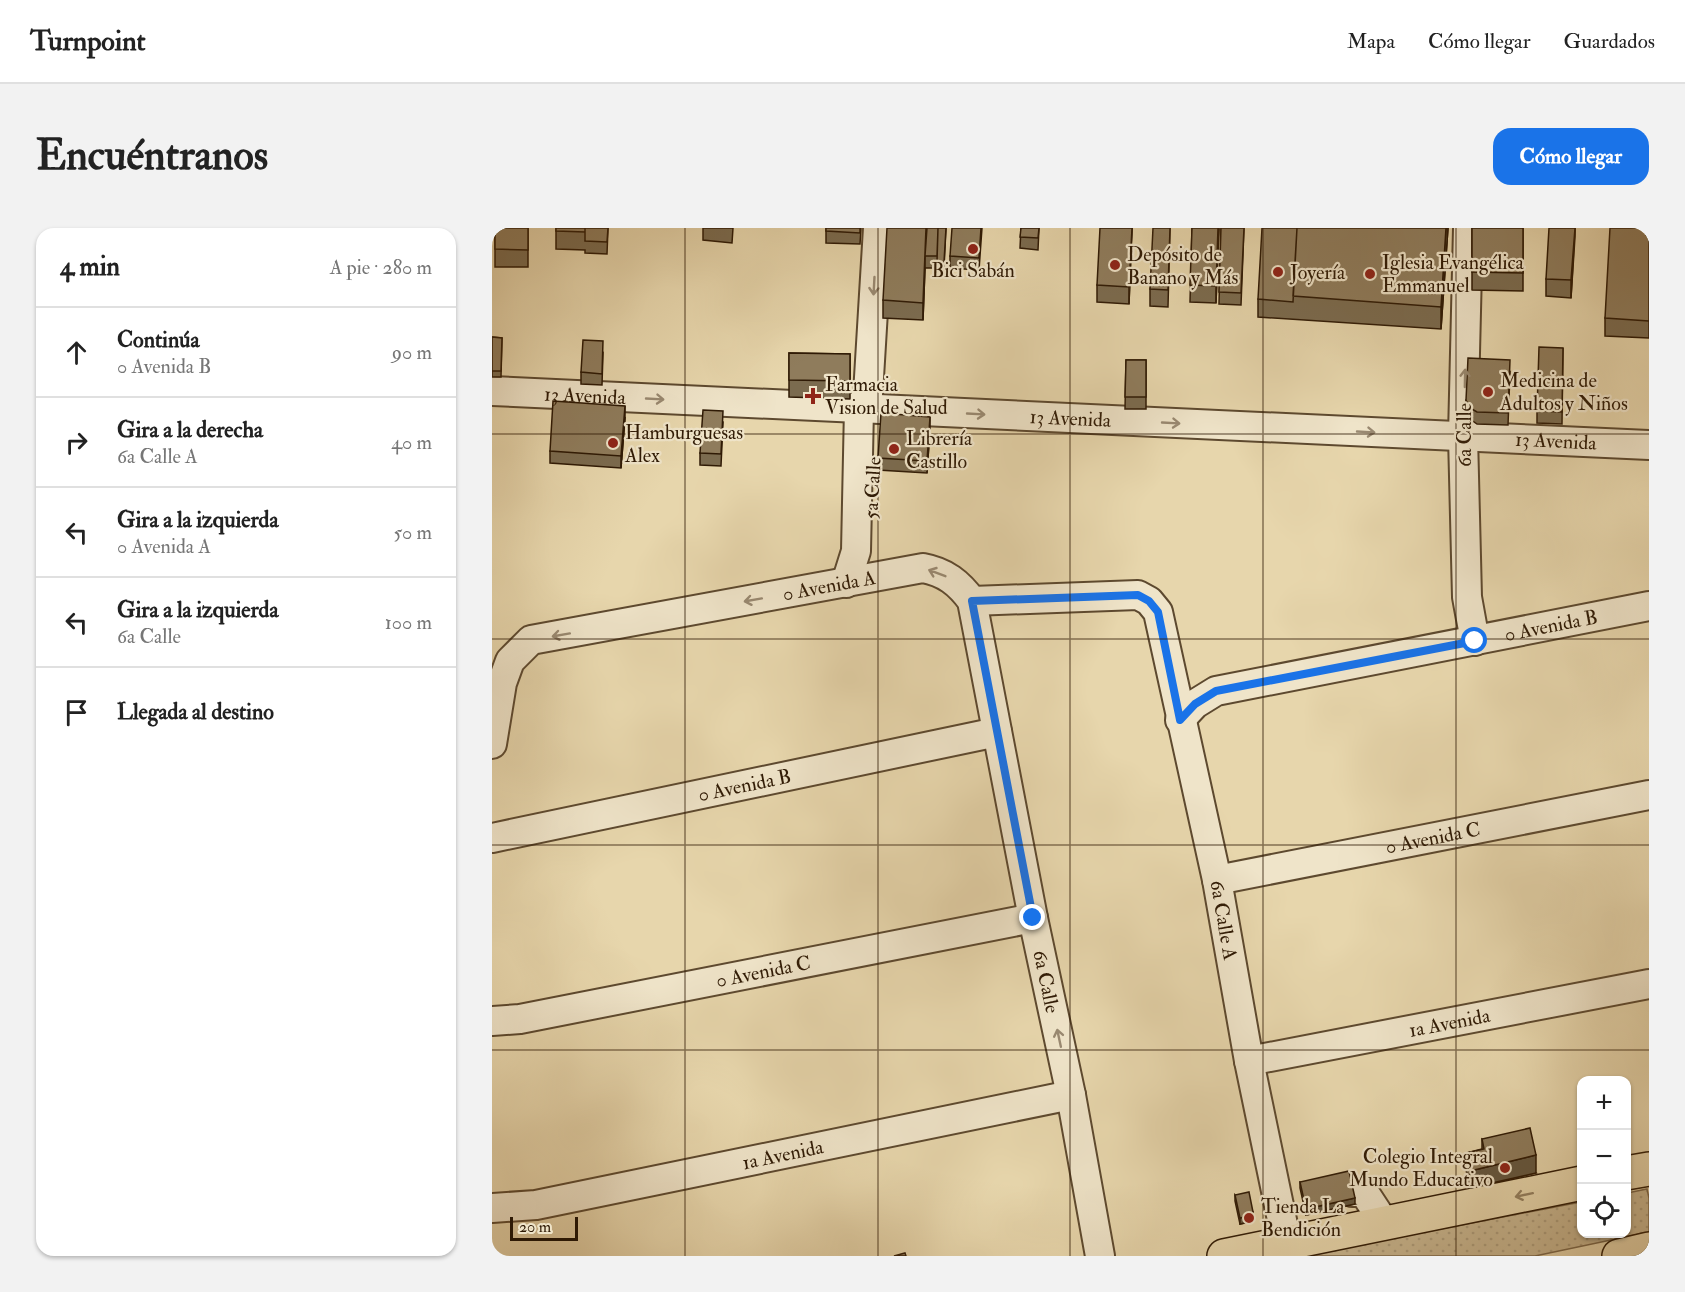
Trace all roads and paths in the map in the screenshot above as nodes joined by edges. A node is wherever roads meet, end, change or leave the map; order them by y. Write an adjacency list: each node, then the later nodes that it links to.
1 (878, 228): 4 (street, 5a Calle, one-way to 4)
2 (1468, 228): 5 (street, 6a Calle, one-way to 2)
3 (492, 391): 4 (street, 13 Avenida, one-way to 4)
4 (868, 404): 5 (street, 13 Avenida, one-way to 5); 7 (street, 5a Calle); 8 (street, 5a Calle)
5 (1463, 436): 6 (street, 13 Avenida); 11 (street, 6a Calle)
6 (1649, 445)
7 (893, 573): 8 (street, 0 Avenida A); 9 (street, 0 Avenida A, one-way to 7)
8 (846, 583): 14 (street, 0 Avenida A, one-way to 14)
9 (972, 601): 12 (street, 6a Calle A); 13 (street, 6a Calle)
10 (1649, 606): 11 (street, 0 Avenida B)
11 (1475, 641): 12 (street, 0 Avenida B)
12 (1180, 720): 17 (street, 6a Calle A)
13 (997, 732): 16 (street, 0 Avenida B); 18 (street, 6a Calle)
14 (492, 744)
15 (1649, 795): 17 (street, 0 Avenida C)
16 (492, 838)
17 (1217, 880): 21 (street, 6a Calle A)
18 (1033, 918): 20 (street, 0 Avenida C); 22 (street, 6a Calle, one-way to 18)
19 (1649, 984): 21 (street, 1a Avenida)
20 (492, 1021)
21 (1249, 1061): 29 (street, 6a Calle A)
22 (1071, 1095): 27 (street, 1a Avenida); 31 (street, 6a Calle)
23 (1649, 1169): 24 (main road)
24 (1631, 1172)
25 (1577, 1184): 28 (main road, one-way to 28)
26 (1352, 1192): 28 (street)
27 (492, 1208)
28 (1385, 1224): 29 (main road)
29 (1287, 1244): 32 (main road)
30 (1649, 1249): 33 (main road)
31 (1100, 1256)
32 (1224, 1256)
33 (1619, 1256)

